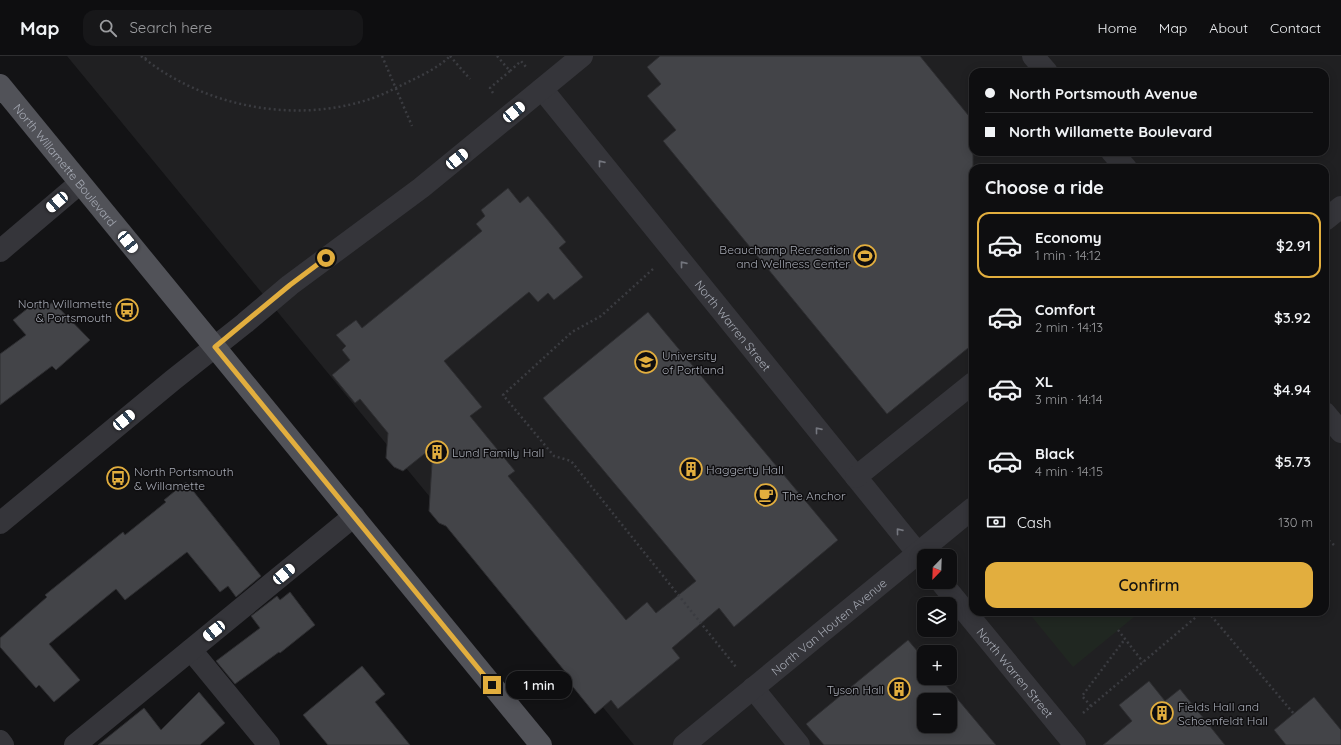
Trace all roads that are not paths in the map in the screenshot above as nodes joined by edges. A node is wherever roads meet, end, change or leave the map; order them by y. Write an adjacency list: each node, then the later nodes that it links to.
1 (582, 56): 5 (street)
2 (1034, 56): 3 (street)
3 (1044, 68)
4 (0, 85): 8 (main road, North Willamette Boulevard)
5 (542, 89): 12 (street); 16 (street, North Warren Street, one-way to 5)
6 (1116, 156): 7 (street)
7 (1122, 164)
8 (80, 183): 11 (street); 12 (main road, North Willamette Boulevard)
9 (1341, 207): 10 (street)
10 (1329, 217)
11 (0, 251)
12 (215, 347): 18 (main road, North Willamette Boulevard); 19 (street)
13 (969, 386): 16 (street)
14 (1329, 418): 15 (street)
15 (1341, 432)
16 (856, 477): 21 (street, North Warren Street, one-way to 16)
17 (969, 512): 20 (street, North Van Houten Avenue)
18 (354, 516): 24 (street); 30 (main road, North Willamette Boulevard)
19 (0, 523)
20 (929, 549)
21 (917, 552)
22 (917, 560): 25 (street, North Van Houten Avenue)
23 (947, 589): 33 (street, North Warren Street)
24 (191, 650): 28 (street); 29 (street)
25 (753, 688): 31 (street, North Van Houten Avenue); 32 (street)
26 (0, 741): 27 (street)
27 (3, 745)
28 (75, 745)
29 (269, 745)
30 (541, 745)
31 (684, 745)
32 (799, 745)
33 (1075, 745)

